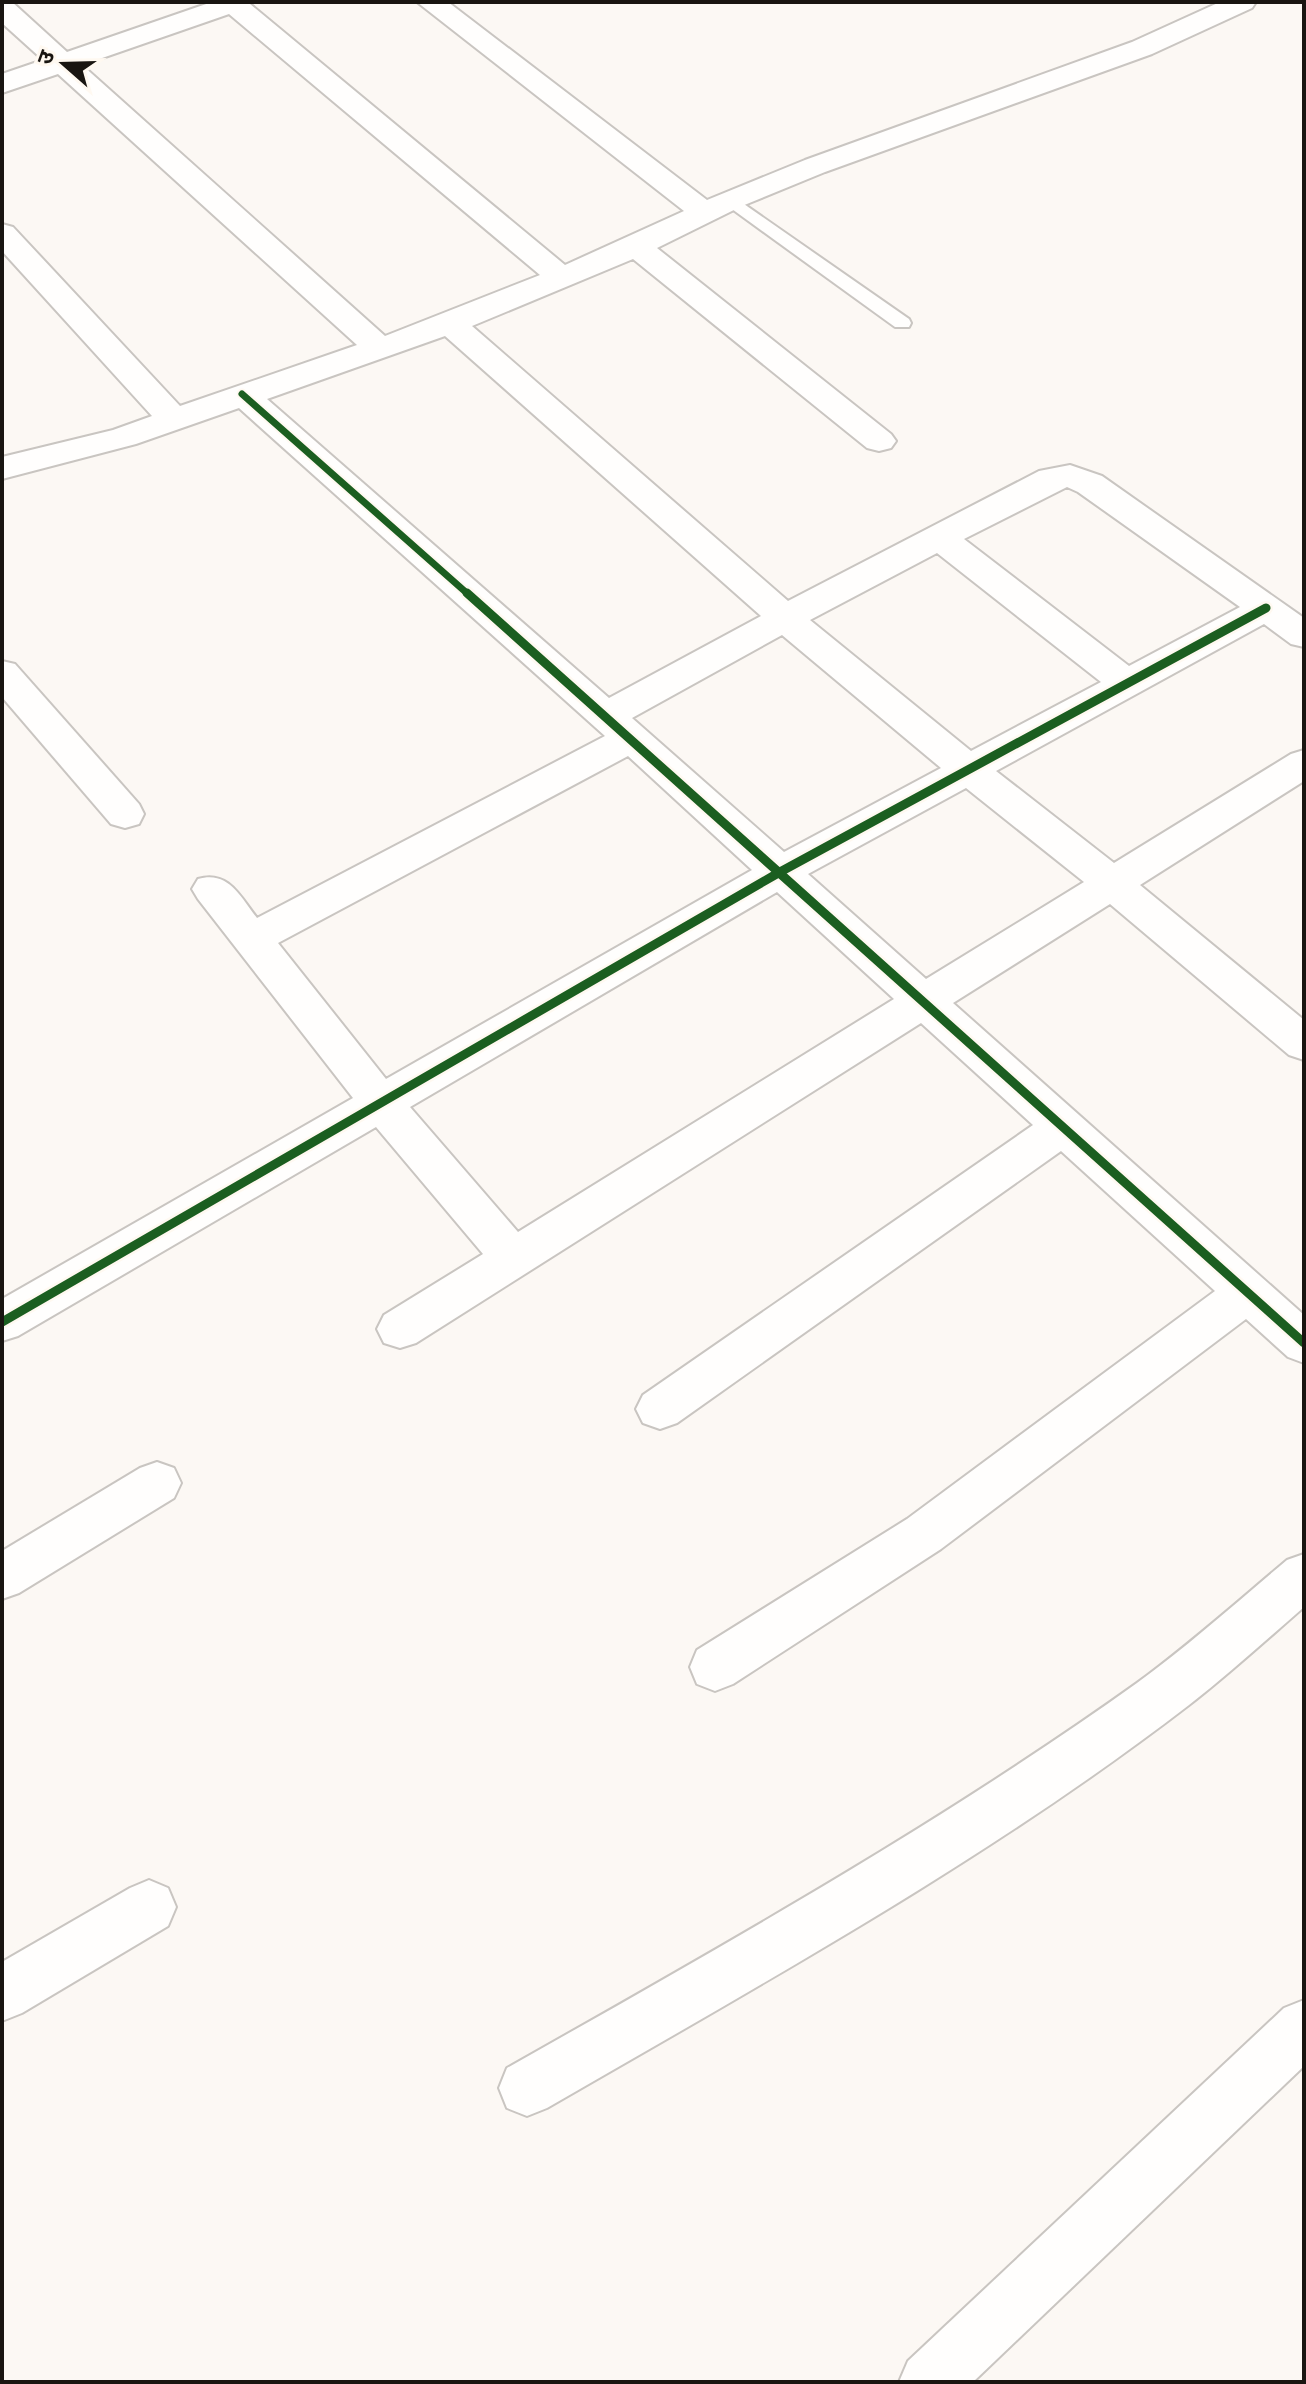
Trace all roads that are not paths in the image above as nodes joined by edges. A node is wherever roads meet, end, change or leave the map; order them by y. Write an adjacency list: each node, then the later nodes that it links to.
1 (431, 2): 7 (street)
2 (1242, 2): 7 (street)
3 (236, 3): 5 (street); 10 (street)
4 (2, 8): 5 (street)
5 (63, 64): 6 (street); 13 (street)
6 (2, 84)
7 (718, 206): 9 (street); 11 (lane)
8 (2, 233): 15 (street)
9 (636, 246): 10 (street); 16 (street)
10 (561, 277): 12 (street)
11 (902, 323)
12 (450, 324): 13 (street); 20 (street)
13 (379, 348): 14 (street)
14 (242, 394): 15 (street); 24 (street)
15 (173, 419): 17 (street)
16 (879, 441)
17 (2, 468)
18 (940, 538): 19 (street); 20 (street); 23 (street)
19 (1266, 608): 21 (street); 23 (street)
20 (785, 618): 24 (street); 26 (street)
21 (1304, 635)
22 (2, 673): 27 (street)
23 (1128, 684): 26 (street)
24 (619, 727): 28 (street); 31 (street)
25 (1304, 763): 29 (street)
26 (969, 770): 28 (street); 29 (street)
27 (125, 814)
28 (780, 872): 32 (street); 34 (street)
29 (1113, 884): 32 (street); 33 (street)
30 (212, 889): 31 (street)
31 (252, 939): 34 (street)
32 (922, 1002): 35 (street); 36 (street)
33 (1301, 1036)
34 (381, 1103): 36 (street); 38 (street)
35 (1063, 1127): 37 (street); 41 (street)
36 (513, 1258): 39 (street)
37 (1247, 1292): 40 (street); 45 (street)
38 (2, 1322)
39 (400, 1329)
40 (1304, 1343)
41 (660, 1409)
42 (157, 1483): 44 (street)
43 (1304, 1576): 49 (street)
44 (2, 1577)
45 (715, 1667)
46 (149, 1907): 47 (street)
47 (2, 1993)
48 (1304, 2028): 50 (street)
49 (527, 2088)
50 (929, 2382)

